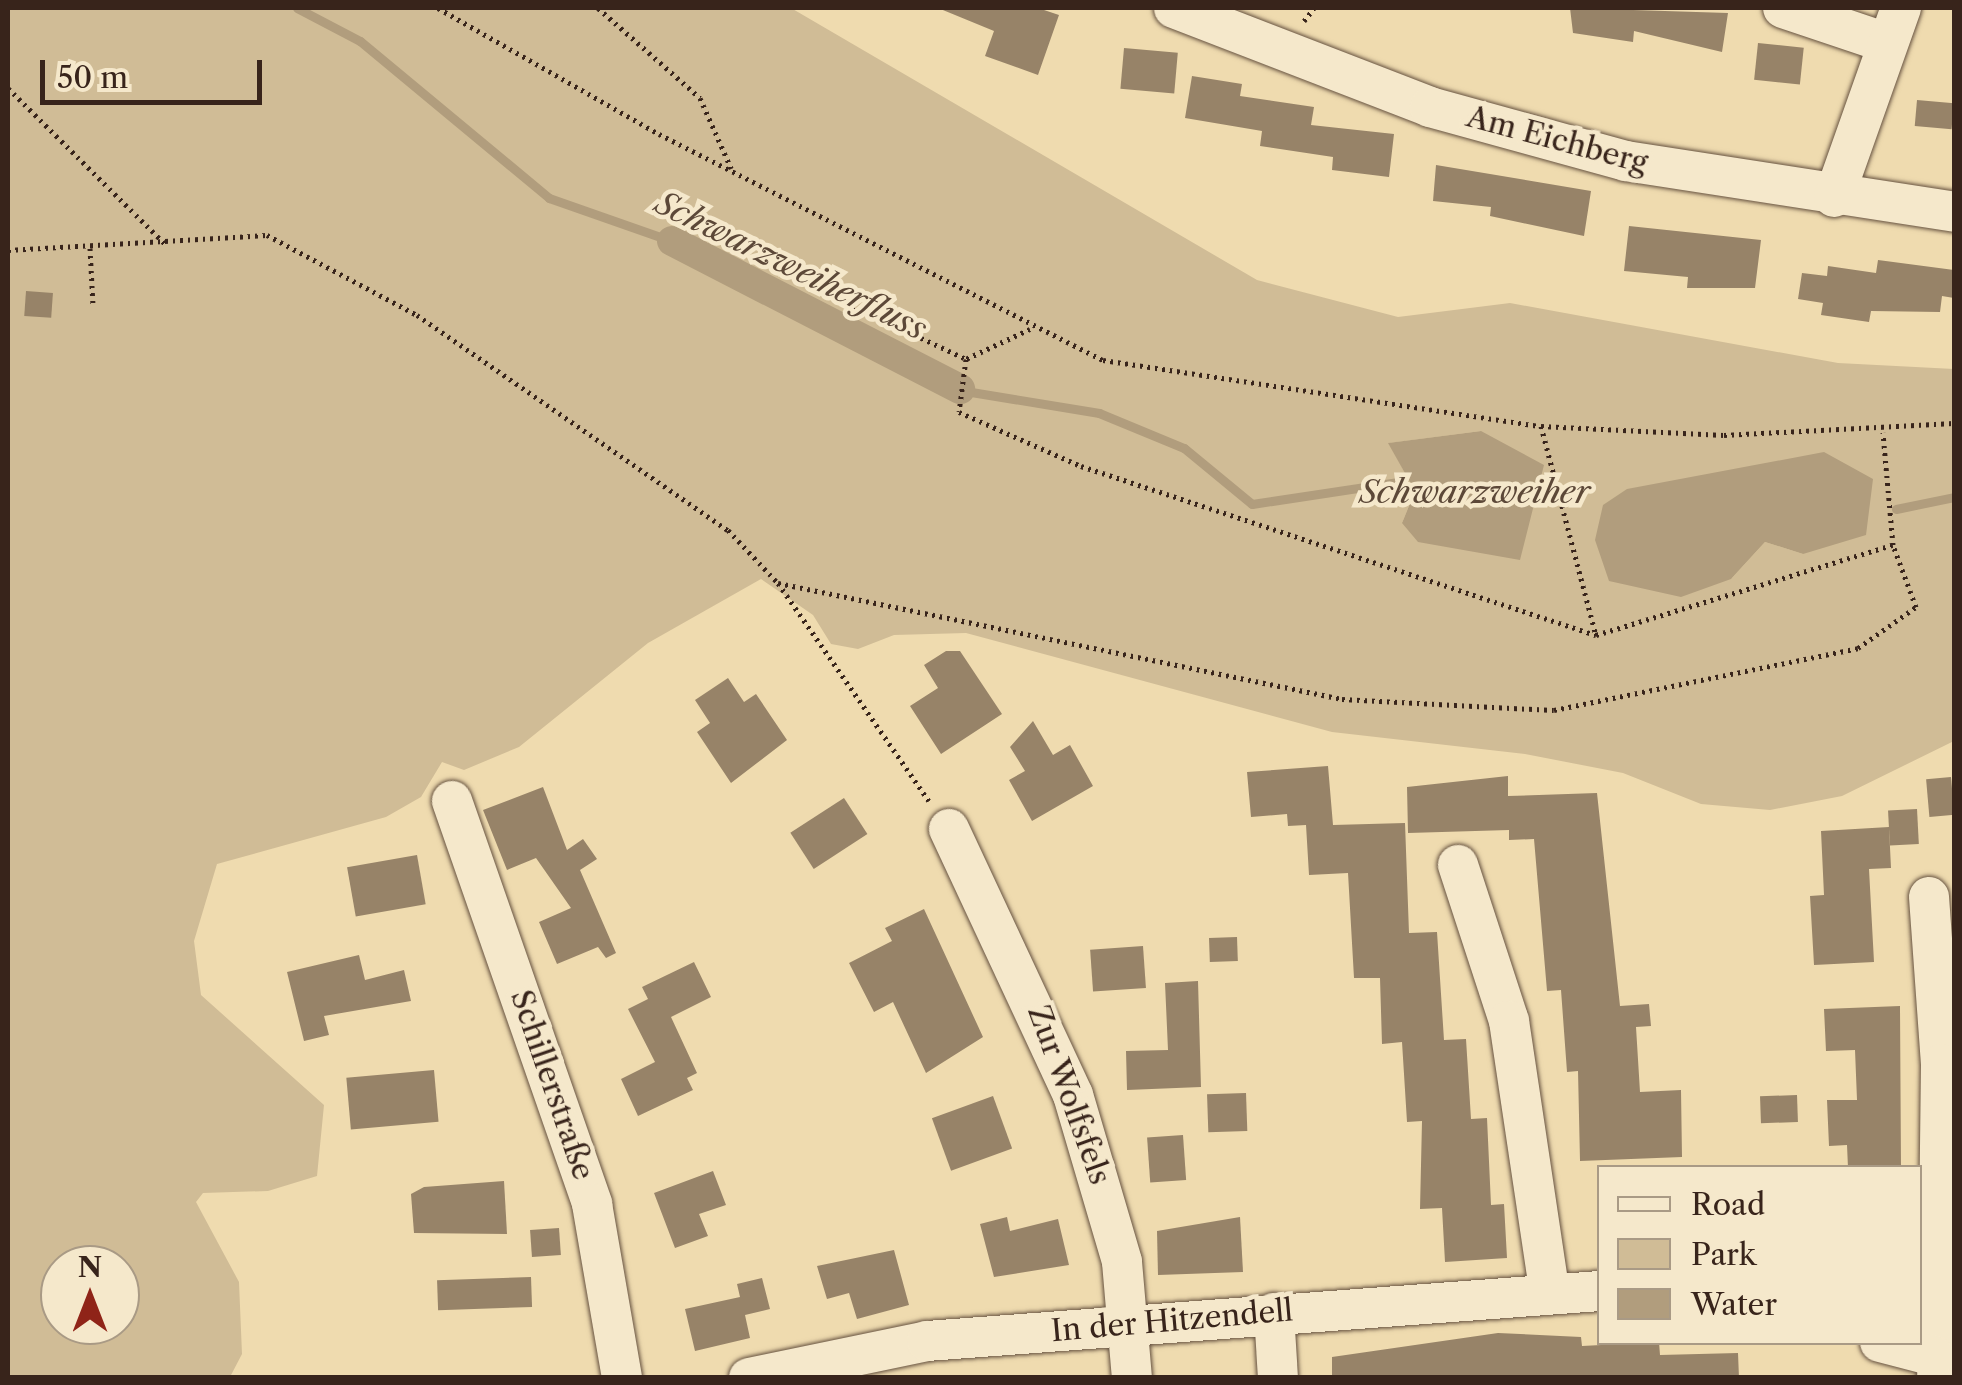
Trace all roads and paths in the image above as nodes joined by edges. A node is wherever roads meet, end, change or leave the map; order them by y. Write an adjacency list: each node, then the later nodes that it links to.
1 (438, 8): 7 (path)
2 (598, 8): 7 (path)
3 (1174, 8): 8 (street, Am Eichberg)
4 (1783, 8): 5 (street)
5 (1894, 25): 8 (street)
6 (8, 88): 10 (path)
7 (732, 171): 15 (path)
8 (1834, 197): 9 (street, Am Eichberg)
9 (1954, 212)
10 (167, 246): 11 (path); 21 (path)
11 (90, 248): 12 (path); 13 (path)
12 (8, 250)
13 (93, 306)
14 (853, 306): 16 (path)
15 (1030, 329): 16 (path); 18 (path)
16 (966, 359): 22 (path)
17 (1954, 423): 19 (path)
18 (1541, 426): 19 (path); 22 (path)
19 (1883, 432): 20 (path)
20 (1893, 545): 21 (path); 22 (path)
21 (778, 583): 24 (path)
22 (1596, 635)
23 (452, 801): 33 (street, Schillerstraße)
24 (949, 830): 30 (street, Zur Wolfsfels)
25 (1458, 865): 27 (street)
26 (1929, 897): 32 (street)
27 (1549, 1288): 28 (street, In der Hitzendell); 29 (street, In der Hitzendell)
28 (1597, 1290)
29 (1274, 1313): 30 (street, In der Hitzendell); 36 (street)
30 (1133, 1323): 34 (street, In der Hitzendell); 35 (street, Zur Wolfsfels)
31 (1887, 1345): 32 (street)
32 (1935, 1366)
33 (622, 1378)
34 (749, 1378)
35 (1132, 1378)
36 (1278, 1378)

